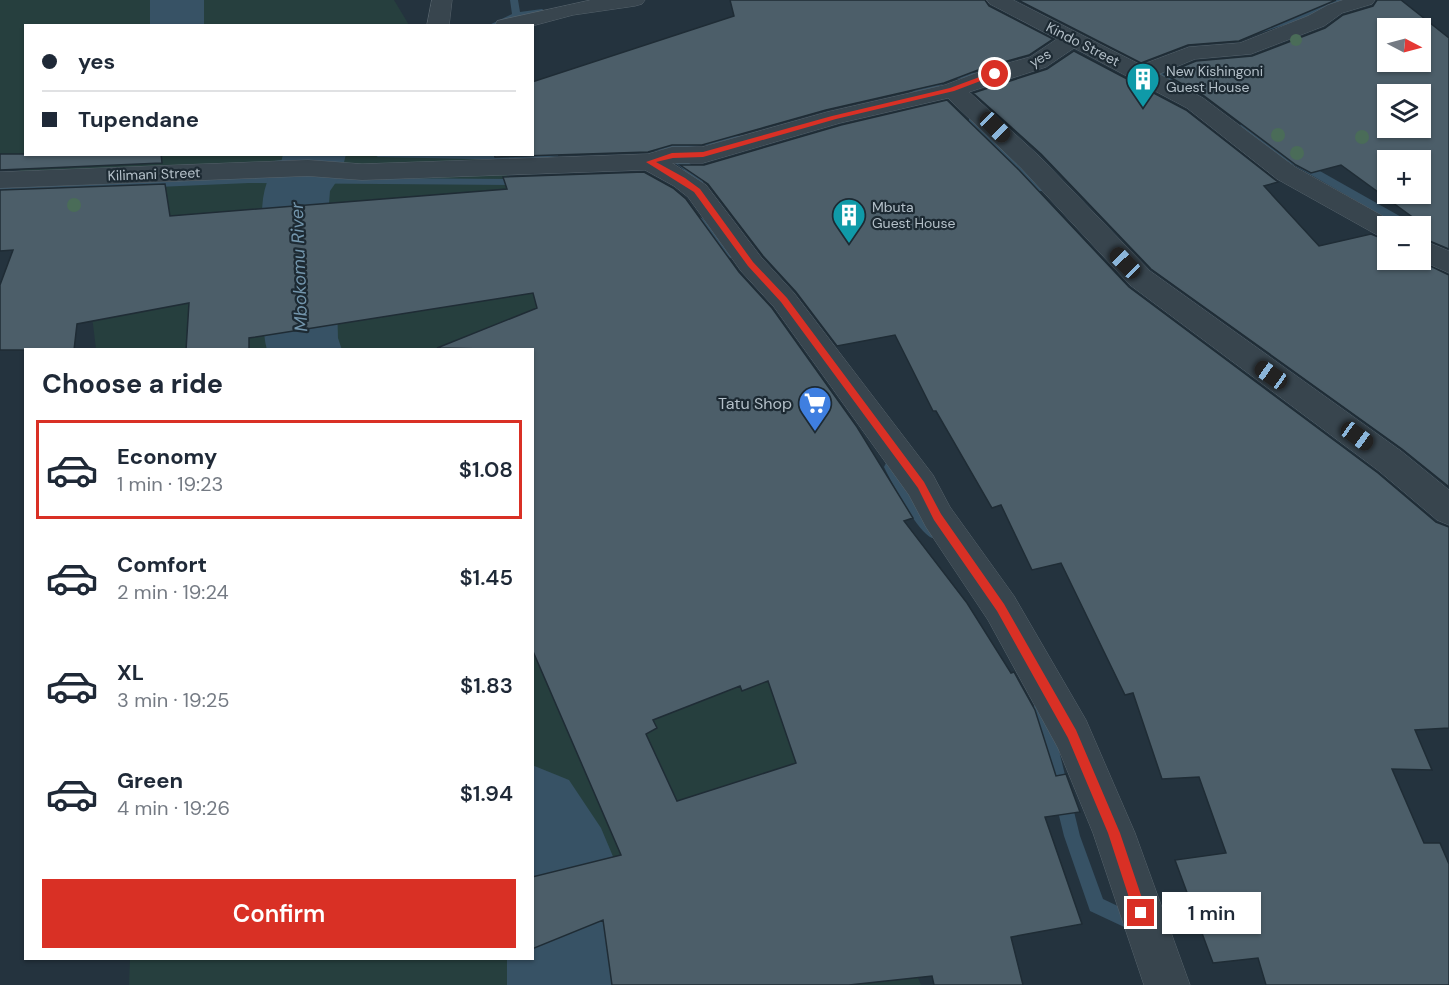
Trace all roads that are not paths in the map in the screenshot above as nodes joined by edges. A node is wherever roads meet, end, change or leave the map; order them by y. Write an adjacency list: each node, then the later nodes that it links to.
1 (442, 0): 5 (street)
2 (635, 0): 6 (street)
3 (997, 0): 7 (street, Kindo Street)
4 (1365, 0): 8 (street)
5 (438, 24)
6 (513, 24)
7 (1073, 40): 8 (street, Kindo Street); 9 (street, yes)
8 (1141, 73): 12 (street, Kindo Street)
9 (945, 92): 10 (street, yes); 15 (street)
10 (649, 162): 11 (street, Kilimani Street); 16 (street)
11 (0, 180)
12 (1377, 224)
13 (1431, 254): 14 (street)
14 (1449, 263)
15 (1449, 510)
16 (1167, 985)

